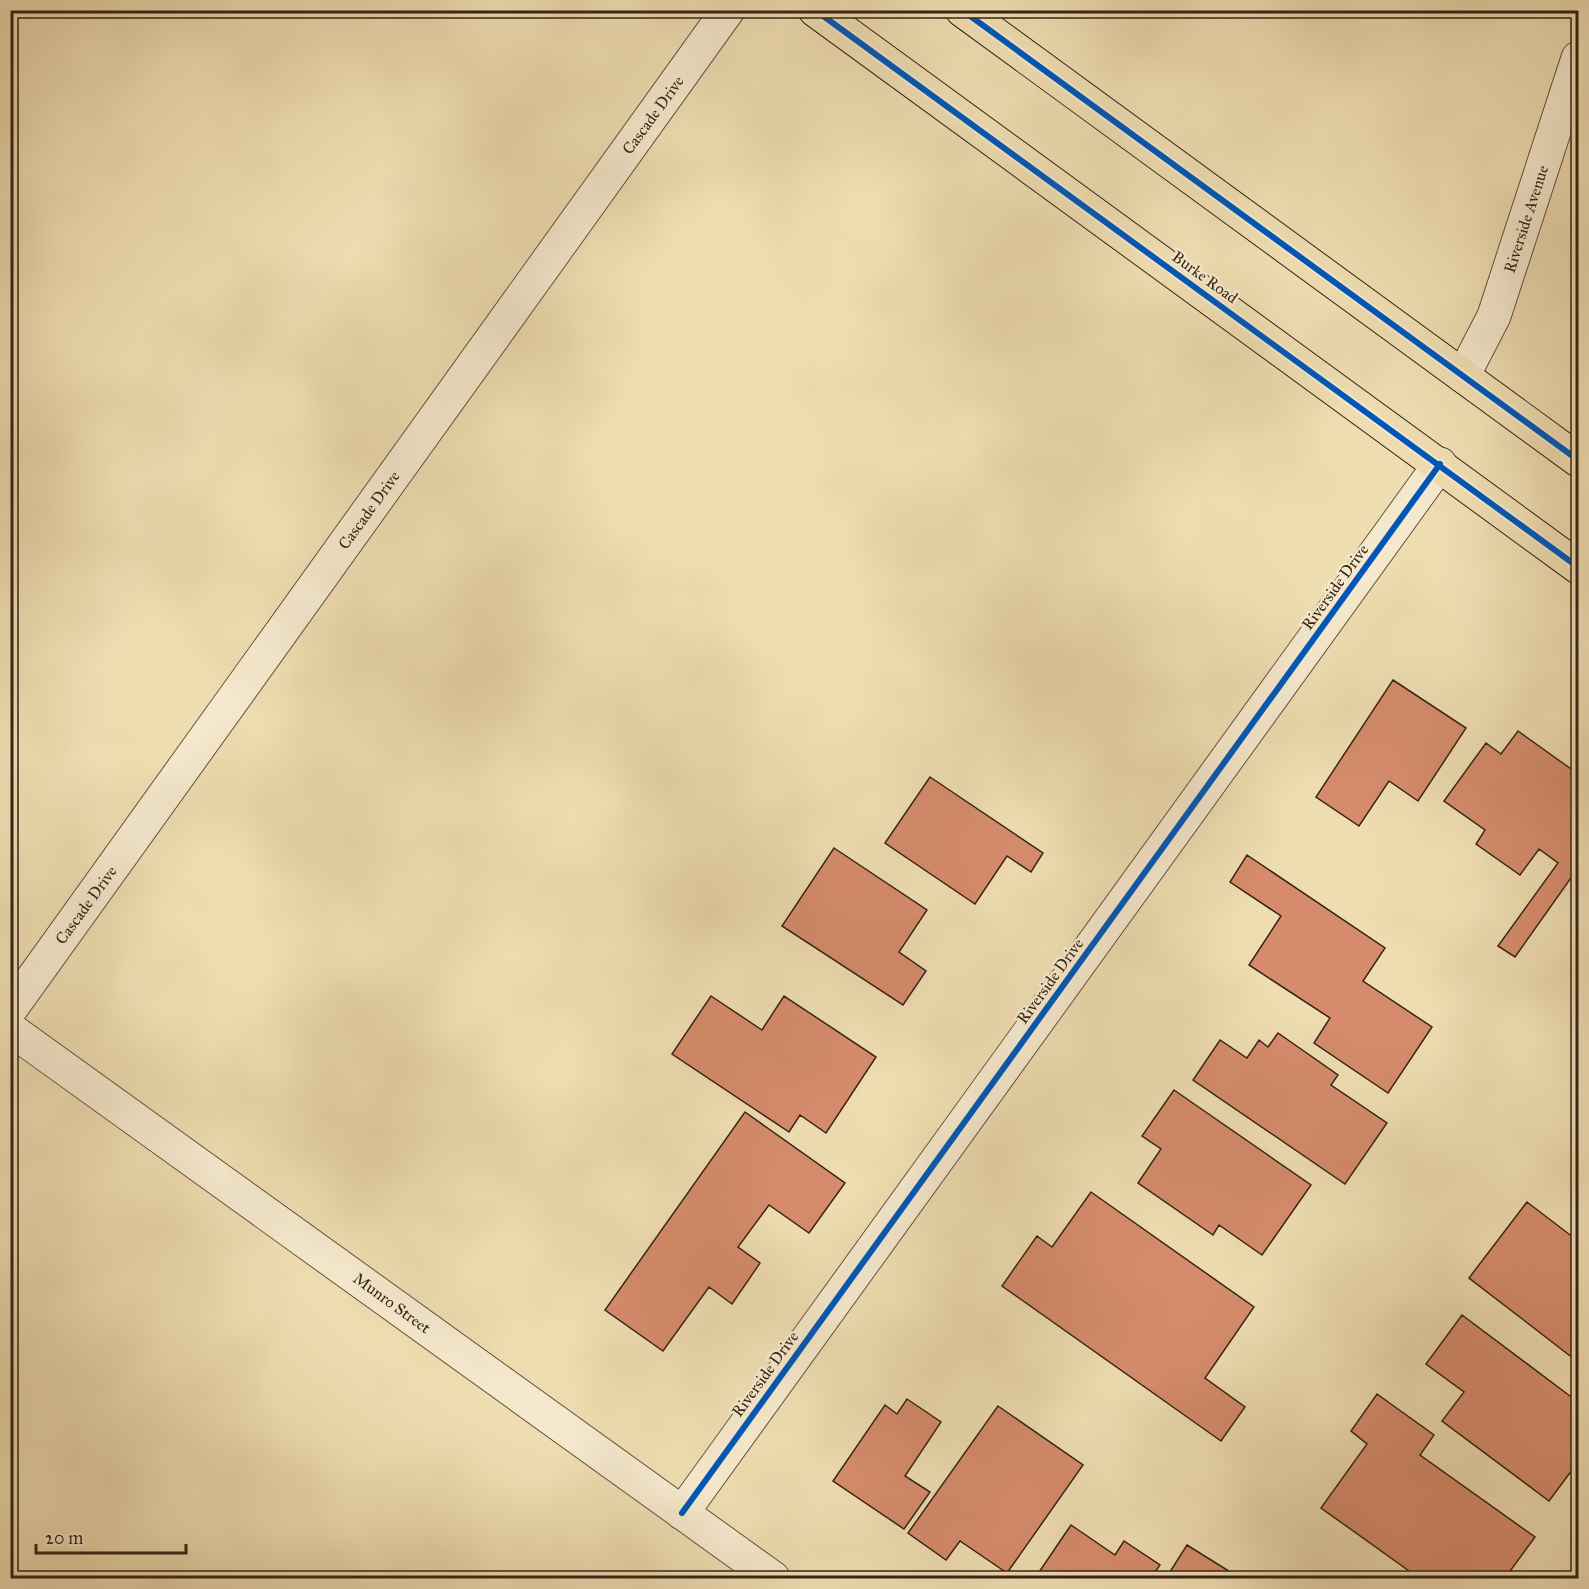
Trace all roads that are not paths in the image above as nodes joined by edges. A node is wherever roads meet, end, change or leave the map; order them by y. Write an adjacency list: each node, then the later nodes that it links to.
1 (728, 10): 9 (street, Cascade Drive)
2 (815, 10): 7 (main road, Burke Road)
3 (962, 10): 5 (main road)
4 (1578, 58): 5 (street, Riverside Avenue)
5 (1463, 376): 6 (main road)
6 (1578, 460)
7 (1440, 464): 8 (main road, Burke Road); 11 (street, Riverside Drive)
8 (1578, 567)
9 (10, 1010)
10 (10, 1029): 11 (street, Munro Street)
11 (682, 1513): 12 (street, Munro Street)
12 (773, 1578)

